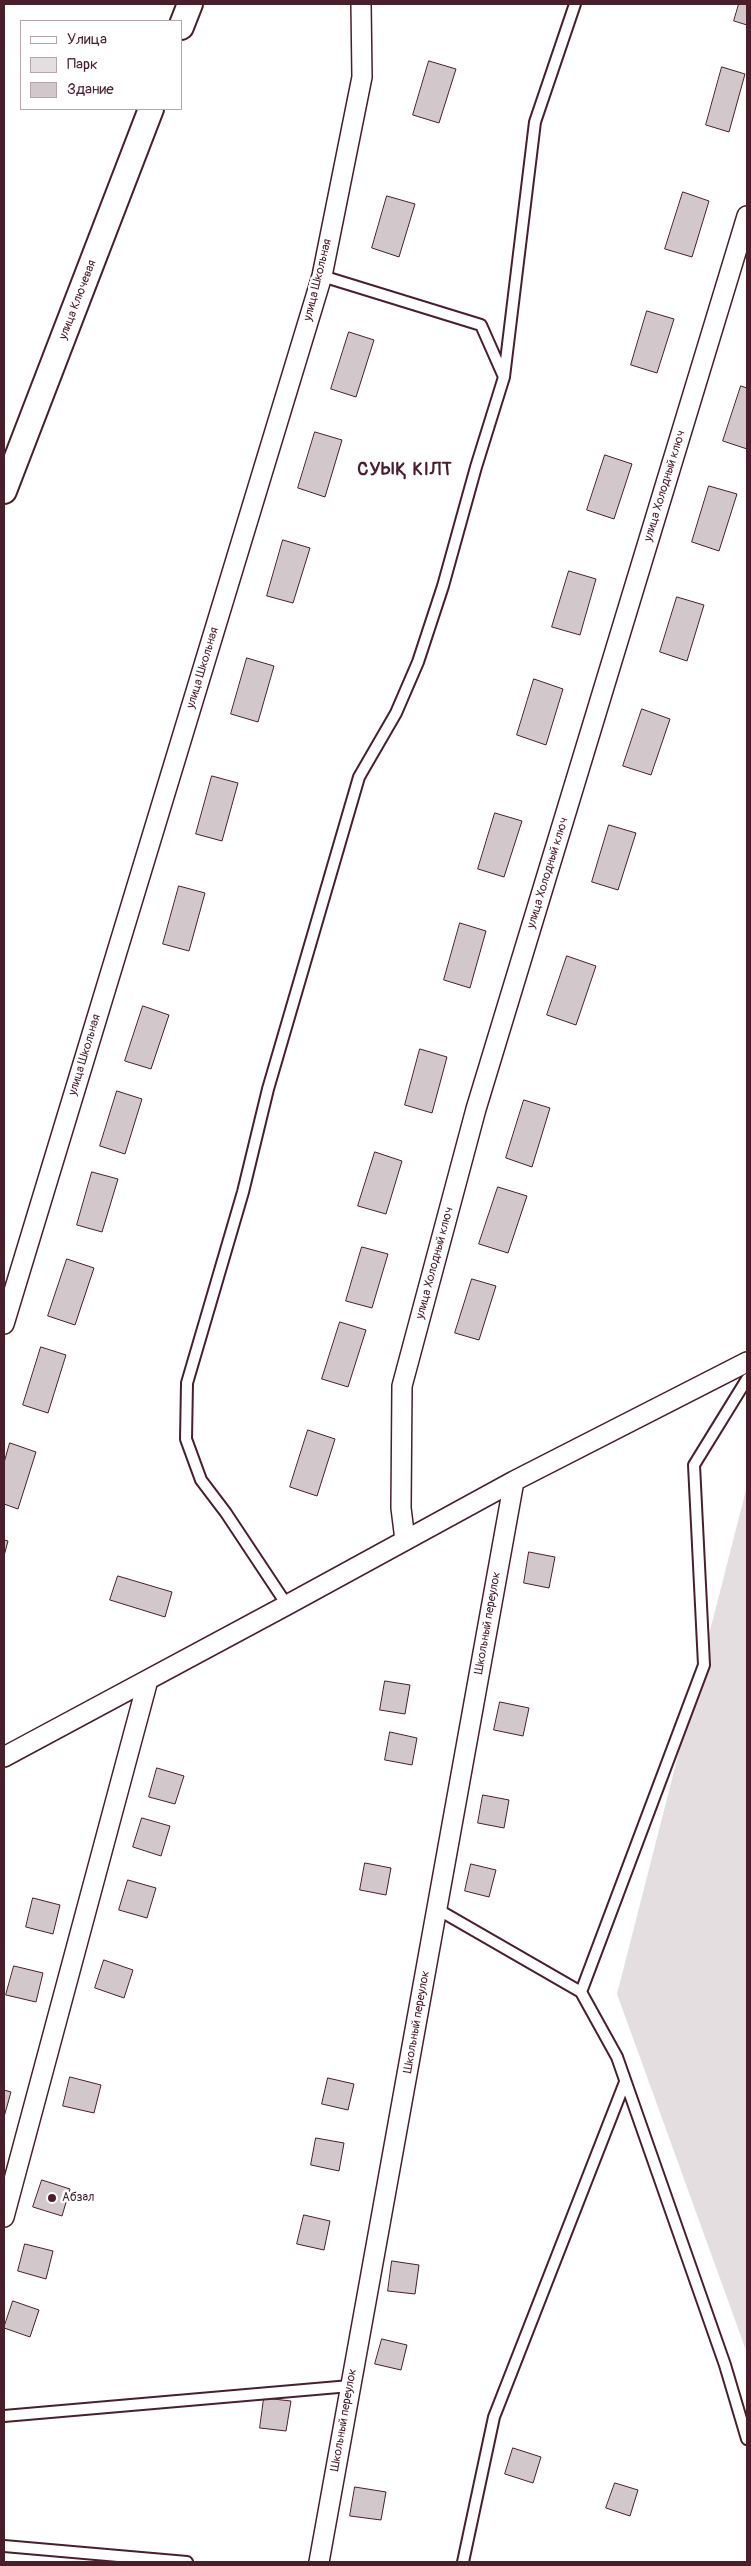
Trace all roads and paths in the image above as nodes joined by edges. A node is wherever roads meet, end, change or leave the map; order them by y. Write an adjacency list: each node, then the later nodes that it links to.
1 (190, 4): 4 (street)
2 (361, 4): 7 (street, улица Школьная)
3 (575, 4): 8 (lane)
4 (182, 24)
5 (151, 110): 9 (street, улица Ключевая)
6 (747, 216): 14 (street, улица Холодный ключ)
7 (322, 276): 8 (lane); 10 (street, улица Школьная)
8 (504, 377): 15 (lane)
9 (4, 490)
10 (4, 1324)
11 (747, 1362): 13 (street)
12 (747, 1379): 19 (lane)
13 (514, 1481): 14 (street); 18 (street, Школьный переулок)
14 (405, 1540): 15 (street)
15 (288, 1605): 16 (street)
16 (148, 1680): 17 (street); 21 (street)
17 (4, 1757)
18 (437, 1909): 19 (lane); 22 (street, Школьный переулок)
19 (581, 1992): 20 (lane)
20 (626, 2082): 24 (lane); 28 (lane)
21 (4, 2217)
22 (350, 2386): 23 (lane); 27 (street, Школьный переулок)
23 (4, 2416)
24 (747, 2439)
25 (4, 2546): 26 (lane)
26 (187, 2562)
27 (319, 2562)
28 (463, 2562)

